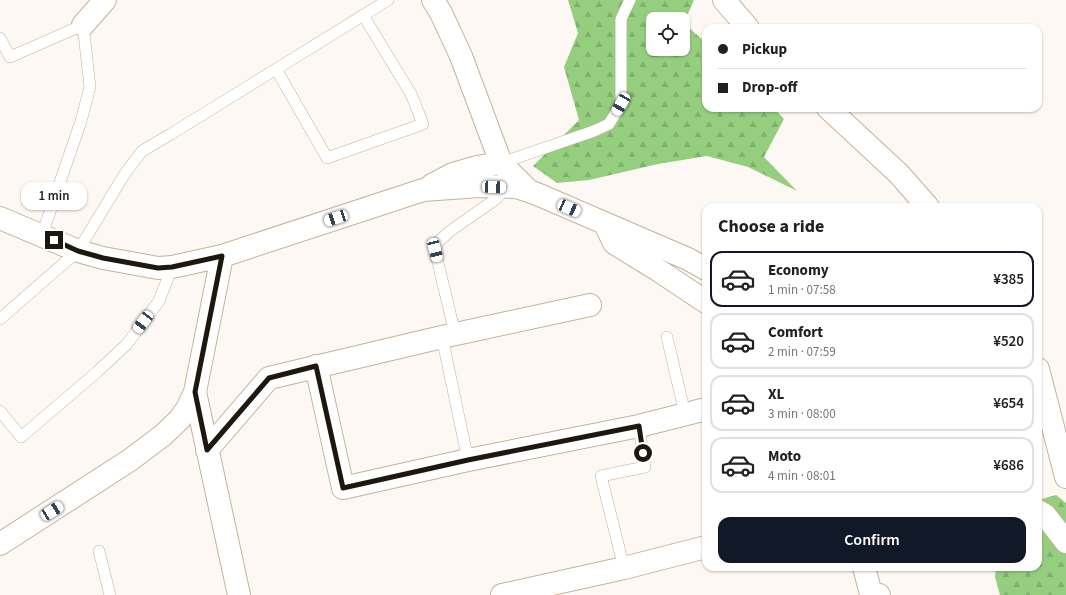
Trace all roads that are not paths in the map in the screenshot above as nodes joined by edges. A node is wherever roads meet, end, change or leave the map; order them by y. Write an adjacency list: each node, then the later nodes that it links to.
1 (105, 0): 8 (street)
2 (388, 0): 6 (lane)
3 (433, 0): 12 (street)
4 (630, 0): 12 (lane)
5 (724, 0): 7 (street)
6 (363, 16): 10 (lane); 10 (lane)
7 (745, 24)
8 (83, 25): 9 (lane); 19 (lane)
9 (0, 38)
10 (276, 69): 20 (lane)
11 (832, 112): 16 (street)
12 (501, 164): 14 (street); 15 (street)
13 (506, 187): 14 (street); 15 (street); 27 (lane)
14 (422, 190): 21 (street)
15 (529, 190): 18 (street)
16 (924, 203)
17 (0, 218): 19 (street)
18 (606, 224): 23 (street); 24 (street)
19 (42, 235): 20 (street)
20 (78, 251): 22 (street); 26 (lane)
21 (222, 256): 22 (street); 31 (street)
22 (172, 267): 32 (lane)
23 (702, 267)
24 (702, 299)
25 (590, 305): 27 (street)
26 (0, 319)
27 (449, 336): 29 (street); 36 (lane)
28 (667, 337): 33 (lane)
29 (316, 366): 35 (street); 36 (street)
30 (1042, 384): 37 (street)
31 (195, 392): 35 (street); 40 (street)
32 (0, 411)
33 (696, 411): 34 (street)
34 (639, 426): 36 (street); 43 (lane)
35 (207, 450): 46 (street)
36 (468, 460)
37 (1066, 477)
38 (1042, 513): 39 (street)
39 (1066, 542)
40 (0, 544)
41 (702, 548): 43 (street)
42 (99, 551): 45 (lane)
43 (624, 568): 47 (street)
44 (865, 571): 48 (street)
45 (110, 595)
46 (239, 595)
47 (502, 595)
48 (879, 595)

